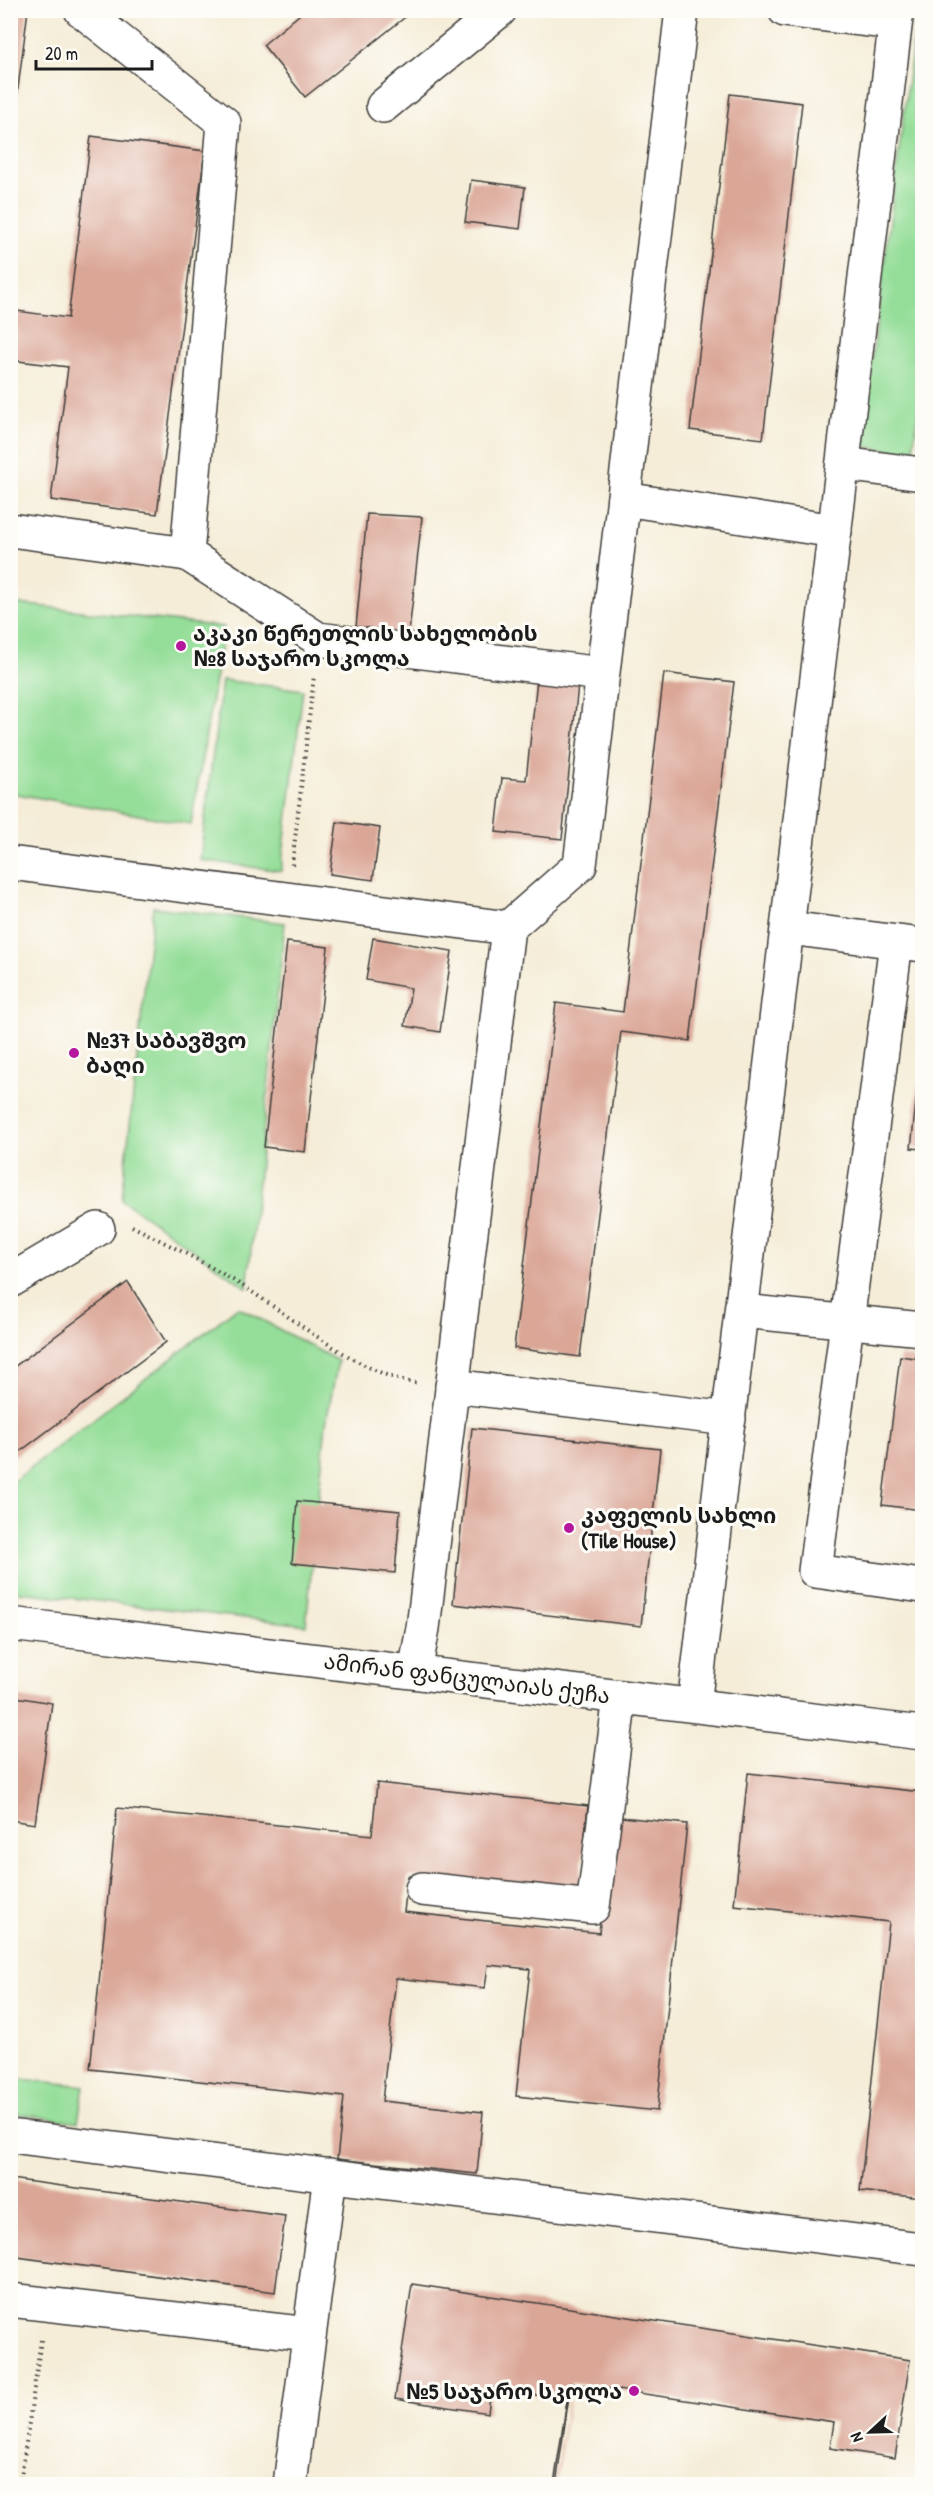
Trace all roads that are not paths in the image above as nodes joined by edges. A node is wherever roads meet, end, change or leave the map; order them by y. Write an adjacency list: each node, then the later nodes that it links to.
1 (81, 10): 12 (street)
2 (500, 10): 6 (street)
3 (682, 10): 9 (street)
4 (785, 10): 5 (street)
5 (896, 17): 7 (street)
6 (383, 106)
7 (843, 464): 8 (street); 11 (street)
8 (922, 474)
9 (624, 499): 11 (street); 13 (street)
10 (10, 530): 12 (street)
11 (835, 531): 16 (street)
12 (187, 554): 13 (street)
13 (602, 674): 15 (street)
14 (10, 862): 15 (street)
15 (508, 928): 23 (street)
16 (788, 928): 17 (street); 20 (street)
17 (909, 943): 21 (street)
18 (98, 1229): 19 (street)
19 (10, 1281)
20 (742, 1311): 21 (street); 24 (street)
21 (847, 1322): 22 (street); 25 (street)
22 (922, 1329)
23 (452, 1386): 24 (street); 27 (street)
24 (729, 1419): 29 (street)
25 (922, 1586)
26 (10, 1624): 27 (street, ამირან ფანცულაიას ქუჩა)
27 (415, 1672): 28 (street, ამირან ფანცულაიას ქუჩა)
28 (620, 1696): 29 (street, ამირან ფანცულაიას ქუჩა); 31 (street)
29 (694, 1705): 30 (street, ამირან ფანცულაიას ქუჩა)
30 (922, 1733)
31 (422, 1889)
32 (10, 2136): 33 (street)
33 (330, 2175): 34 (street); 36 (street)
34 (922, 2249)
35 (10, 2300): 36 (street)
36 (309, 2334): 37 (street)
37 (290, 2484)

